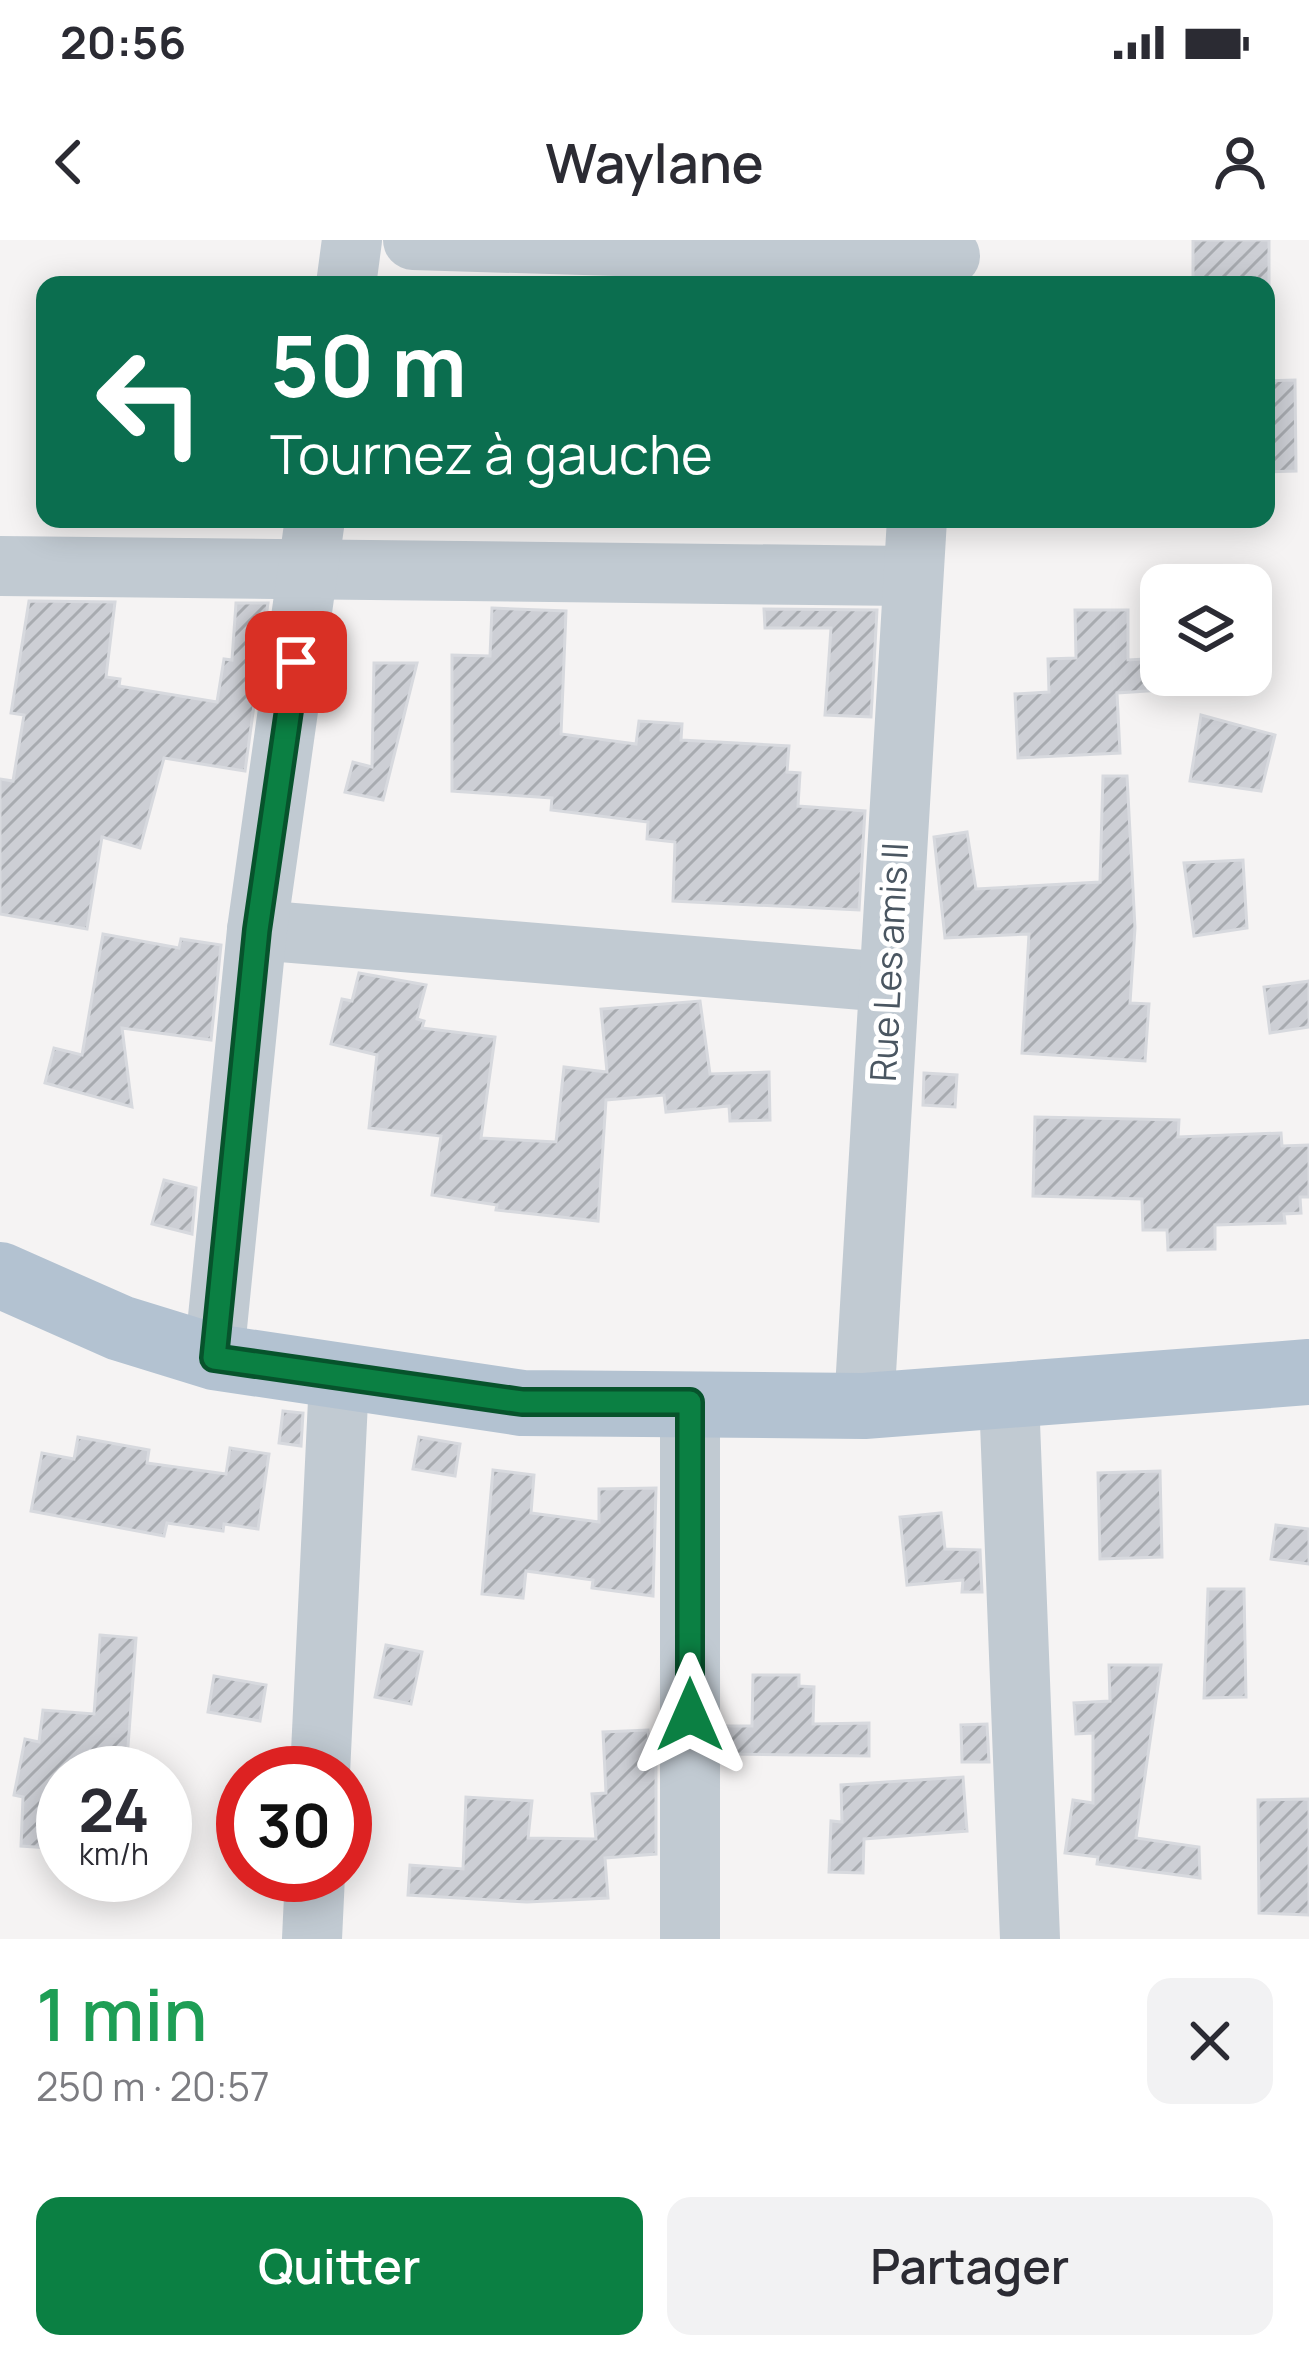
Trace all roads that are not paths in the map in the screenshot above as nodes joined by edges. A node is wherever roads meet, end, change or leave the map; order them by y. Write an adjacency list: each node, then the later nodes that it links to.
1 (352, 240): 5 (street)
2 (413, 240): 3 (street)
3 (546, 243): 4 (street)
4 (949, 260)
5 (347, 276)
6 (312, 546): 7 (street); 8 (street); 9 (street)
7 (914, 548): 10 (street, Rue Les amis II)
8 (0, 566)
9 (257, 930): 10 (street); 12 (street)
10 (887, 982): 17 (street, Rue Les amis II)
11 (0, 1275): 12 (main road)
12 (214, 1358): 14 (main road)
13 (1309, 1372): 15 (main road)
14 (339, 1380): 16 (main road); 18 (street)
15 (1009, 1396): 17 (main road); 22 (street)
16 (690, 1402): 17 (main road); 21 (street)
17 (864, 1406)
18 (321, 1746)
19 (314, 1902): 20 (street)
20 (312, 1939)
21 (690, 1939)
22 (1030, 1939)

